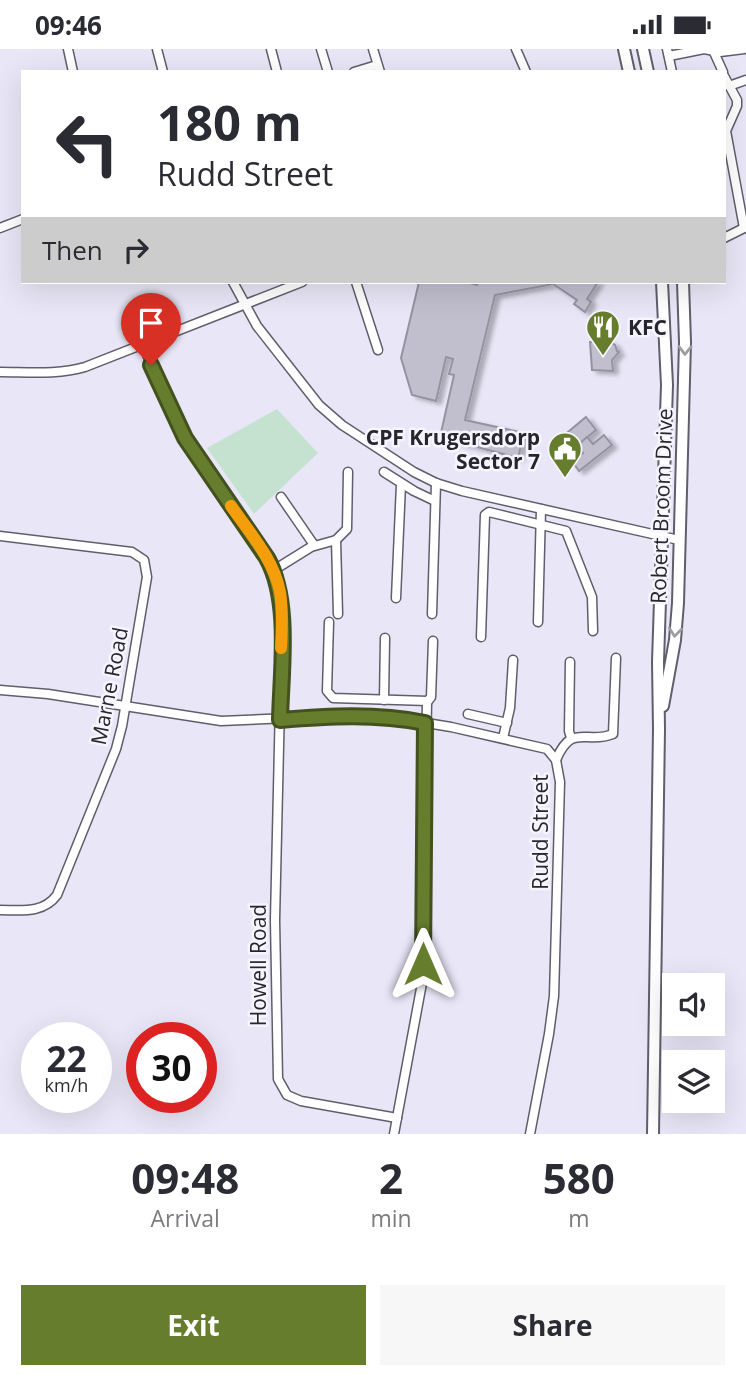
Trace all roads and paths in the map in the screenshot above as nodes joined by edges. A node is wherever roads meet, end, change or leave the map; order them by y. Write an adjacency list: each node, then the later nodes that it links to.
1 (68, 49): 13 (street)
2 (158, 49): 14 (street)
3 (271, 49): 15 (street)
4 (321, 49): 16 (street)
5 (373, 49): 12 (street)
6 (516, 49): 17 (street)
7 (624, 49): 18 (street)
8 (643, 49): 19 (street)
9 (744, 49): 10 (street)
10 (709, 50): 11 (street); 21 (street)
11 (668, 52): 20 (street)
12 (379, 68)
13 (73, 70)
14 (163, 70)
15 (276, 70)
16 (327, 70)
17 (525, 70)
18 (629, 70)
19 (648, 70)
20 (672, 70)
21 (722, 70)
22 (726, 79): 24 (street)
23 (746, 80): 24 (street)
24 (729, 86): 26 (street)
25 (21, 220): 27 (street)
26 (745, 227): 28 (street)
27 (0, 228)
28 (726, 237)
29 (234, 284): 34 (street)
30 (297, 284): 34 (street)
31 (357, 284): 36 (street)
32 (662, 284): 47 (street, Robert Broom Drive)
33 (683, 284): 49 (street, Robert Broom Drive, one-way to 49)
34 (243, 304): 35 (street); 40 (street)
35 (142, 345): 37 (street); 51 (street)
36 (378, 350)
37 (0, 372)
38 (348, 472): 48 (street)
39 (384, 472): 41 (street)
40 (436, 483): 43 (street); 44 (street)
41 (401, 484): 43 (street); 52 (street)
42 (281, 497): 50 (street)
43 (435, 501): 54 (street)
44 (541, 509): 45 (street); 47 (street)
45 (540, 524): 56 (street); 57 (street); 58 (street)
46 (0, 536): 67 (street, Marne Road)
47 (661, 538): 49 (street); 72 (street, Robert Broom Drive)
48 (336, 540): 50 (street); 53 (street)
49 (679, 540): 72 (street, Robert Broom Drive, one-way to 72)
50 (314, 545): 51 (street)
51 (274, 570): 69 (street, Howell Road)
52 (396, 599)
53 (338, 614)
54 (432, 614)
55 (329, 622): 65 (street)
56 (538, 622)
57 (593, 631)
58 (481, 637)
59 (385, 638): 65 (street)
60 (433, 641): 66 (street)
61 (616, 658): 74 (street)
62 (513, 660): 71 (street)
63 (570, 662): 74 (street)
64 (0, 690): 67 (street, Rudd Street)
65 (384, 700): 66 (street)
66 (427, 702): 70 (street)
67 (125, 707): 69 (street, Rudd Street); 76 (street, Marne Road)
68 (468, 714): 71 (street)
69 (280, 720): 70 (street, Rudd Street); 77 (street, Howell Road)
70 (425, 723): 73 (street, Rudd Street); 77 (street)
71 (507, 723): 73 (street)
72 (659, 729): 80 (street, Robert Broom Drive)
73 (503, 738): 75 (street, Rudd Street)
74 (570, 738): 75 (street)
75 (556, 760): 79 (street, Rudd Street)
76 (0, 910)
77 (397, 1118): 78 (street)
78 (394, 1134)
79 (530, 1134)
80 (653, 1134)

